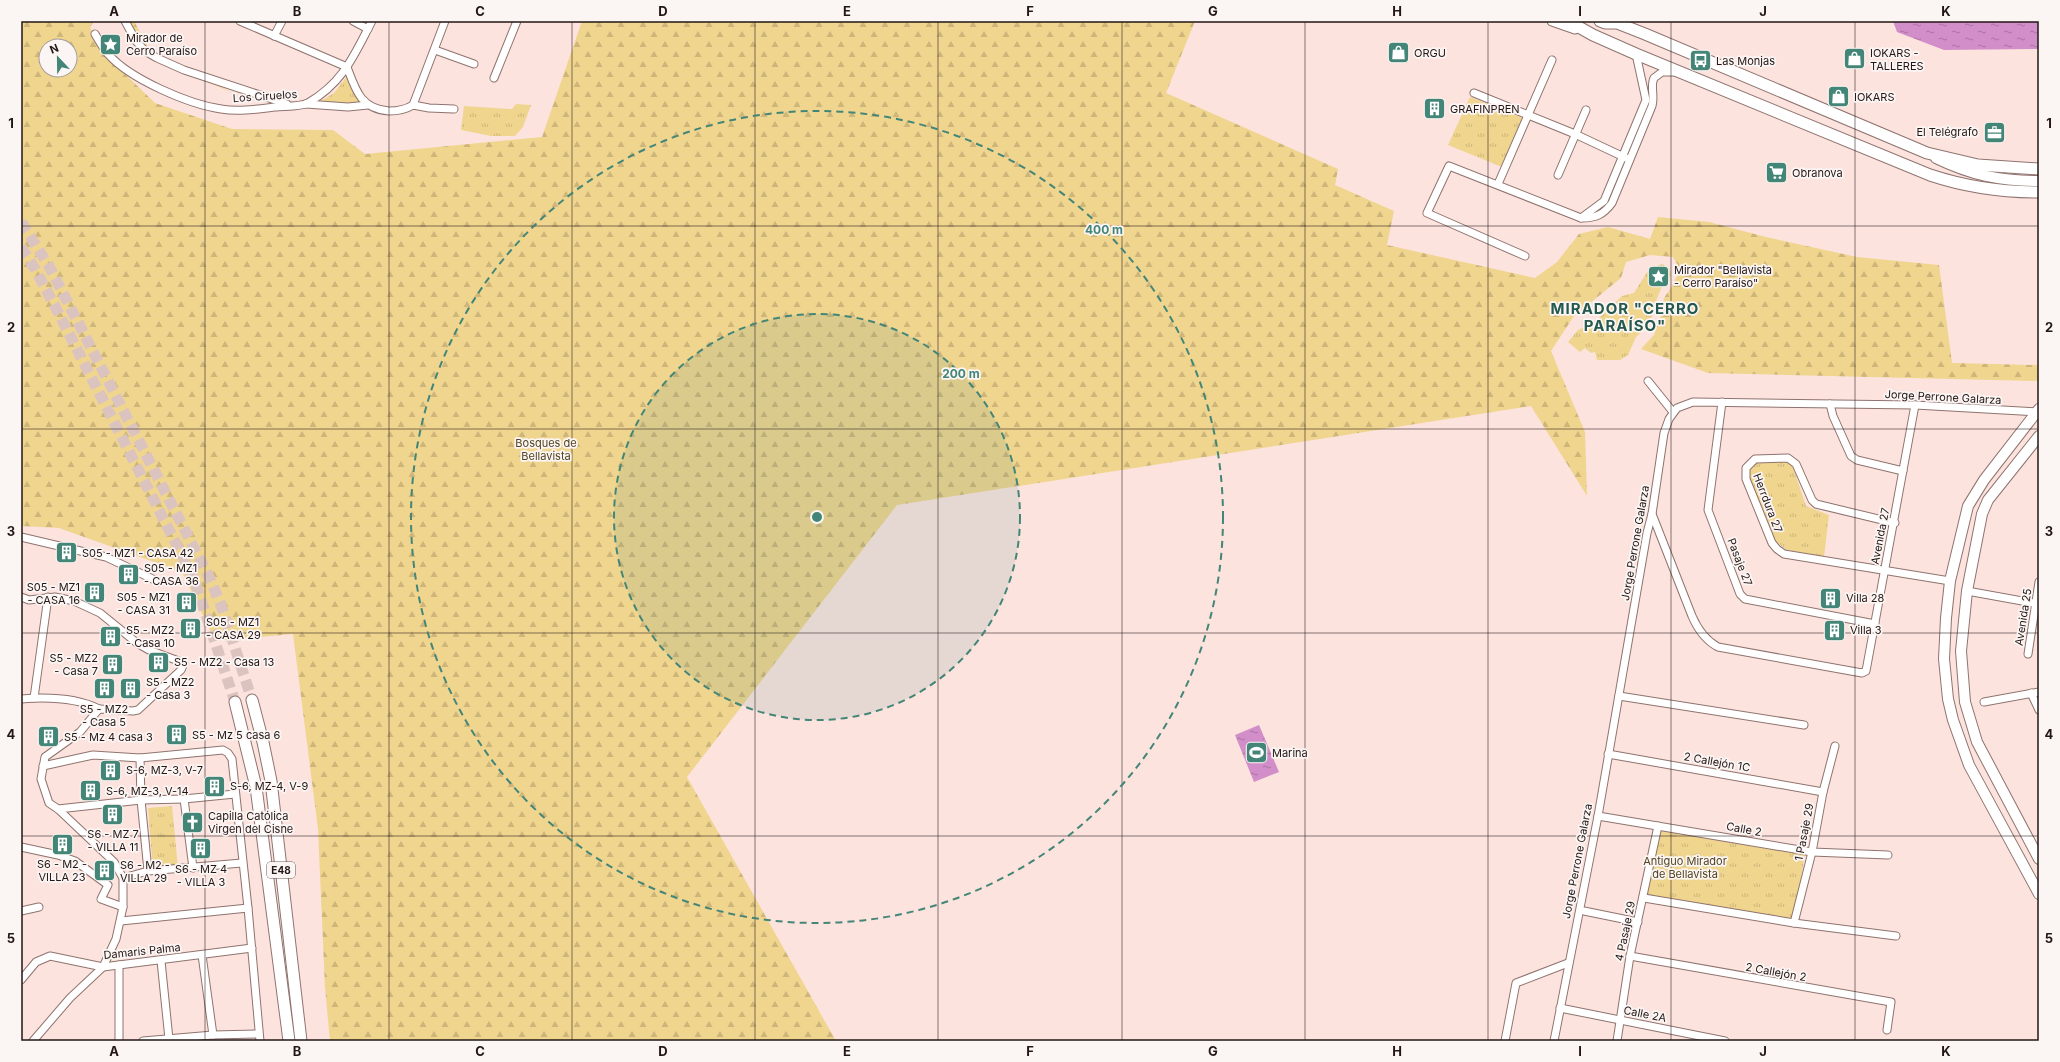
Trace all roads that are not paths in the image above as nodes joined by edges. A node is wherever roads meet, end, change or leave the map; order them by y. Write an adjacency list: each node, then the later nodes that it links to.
1 (125, 21): 25 (street)
2 (240, 21): 15 (street)
3 (282, 21): 15 (street)
4 (353, 21): 12 (street)
5 (372, 21): 12 (street, Los Ciruelos)
6 (445, 21): 16 (street)
7 (517, 21): 22 (street)
8 (1552, 21): 14 (street)
9 (1568, 21): 14 (main road)
10 (1600, 21): 11 (main road)
11 (1615, 22): 32 (main road)
12 (368, 29): 20 (street, Los Ciruelos)
13 (95, 34): 25 (street, Los Ciruelos)
14 (1594, 35): 17 (main road)
15 (274, 36): 20 (street)
16 (435, 50): 19 (street); 27 (street)
17 (1636, 54): 21 (main road); 33 (street)
18 (1552, 60): 30 (street)
19 (474, 64)
20 (347, 67): 24 (street, Los Ciruelos); 26 (street)
21 (1679, 71): 34 (street); 39 (main road)
22 (494, 78)
23 (1474, 93): 30 (street)
24 (306, 104): 25 (street, Los Ciruelos); 26 (street)
25 (290, 105)
26 (368, 105): 27 (street)
27 (413, 105): 28 (street)
28 (454, 109)
29 (1586, 110): 31 (street)
30 (1528, 115): 31 (street); 38 (street)
31 (1575, 134): 33 (street); 36 (street)
32 (1927, 153): 35 (main road); 37 (main road)
33 (1622, 156): 34 (street); 40 (street)
34 (1630, 160): 40 (street)
35 (2039, 169)
36 (1558, 175)
37 (2039, 180)
38 (1498, 184): 40 (street); 41 (street)
39 (2039, 192)
40 (1581, 218)
41 (1525, 256)
42 (1648, 381): 47 (street)
43 (1722, 402): 44 (street, Jorge Perrone Galarza); 47 (street, Jorge Perrone Galarza); 61 (street, Pasaje 27)
44 (1830, 404): 45 (street, Jorge Perrone Galarza); 49 (street)
45 (1915, 405): 46 (street, Jorge Perrone Galarza); 49 (street, Avenida 27)
46 (2038, 411): 54 (main road)
47 (1673, 412): 50 (street, Jorge Perrone Galarza)
48 (2039, 436): 57 (main road)
49 (1903, 471): 51 (street, Avenida 27)
50 (1652, 514): 61 (street, Avenida 27); 65 (street, Jorge Perrone Galarza)
51 (1895, 523): 53 (street, Avenida 27); 53 (street, Herrdura 27)
52 (21, 537): 55 (street)
53 (1885, 571): 54 (street, Herrdura 27); 61 (street, Avenida 27)
54 (1950, 581): 95 (main road)
55 (159, 582)
56 (2039, 582): 60 (street, Avenida 25)
57 (1967, 591): 60 (street); 90 (main road)
58 (21, 597): 59 (street)
59 (48, 597): 66 (street); 71 (street)
60 (2037, 604): 62 (street, Avenida 25)
61 (1875, 624)
62 (2028, 654)
63 (2039, 692): 64 (street)
64 (2031, 694): 70 (street); 72 (street)
65 (1619, 696): 73 (street); 77 (street, Jorge Perrone Galarza)
66 (34, 698): 67 (street); 71 (street)
67 (21, 699)
68 (252, 700): 74 (main road, E48)
69 (235, 702): 75 (main road, E48)
70 (1984, 702)
71 (99, 710): 79 (street)
72 (2039, 710)
73 (1804, 725)
74 (263, 742): 75 (main road); 125 (main road, E48)
75 (247, 746): 124 (main road, E48)
76 (1835, 746): 80 (street, 1 Pasaje 29)
77 (1608, 754): 80 (street, 2 Callejón 1C); 85 (street, Jorge Perrone Galarza)
78 (140, 758): 79 (street); 81 (street); 83 (street)
79 (42, 766): 84 (street)
80 (1823, 792): 88 (street, 1 Pasaje 29)
81 (235, 794): 82 (street); 91 (street)
82 (184, 799): 83 (street); 92 (street)
83 (141, 800): 84 (street); 93 (street)
84 (58, 810): 94 (street)
85 (1598, 816): 86 (street, Calle 2); 110 (street, Jorge Perrone Galarza)
86 (1658, 826): 88 (street, Calle 2); 96 (street, 4 Pasaje 29)
87 (21, 847): 97 (street)
88 (1812, 852): 89 (street, Calle 2); 104 (street, 1 Pasaje 29)
89 (1888, 855)
90 (2039, 859)
91 (242, 863): 92 (street); 99 (street)
92 (193, 868): 93 (street)
93 (148, 871): 94 (street)
94 (123, 878): 97 (street)
95 (2039, 894)
96 (1644, 898): 103 (street, 4 Pasaje 29); 104 (street)
97 (123, 906): 102 (street)
98 (39, 907): 100 (street)
99 (248, 908): 102 (street); 106 (street)
100 (21, 911)
101 (1584, 911): 103 (street)
102 (121, 921): 112 (street)
103 (1638, 922): 108 (street, 4 Pasaje 29)
104 (1794, 923): 105 (street)
105 (1896, 936)
106 (252, 948): 107 (street, Damaris Palma); 118 (street)
107 (202, 955): 109 (street, Damaris Palma); 117 (street)
108 (1630, 956): 115 (street, 4 Pasaje 29); 116 (street, 2 Callejón 2)
109 (161, 961): 111 (street, Damaris Palma); 119 (street)
110 (1568, 963): 114 (street, Jorge Perrone Galarza); 126 (street)
111 (119, 965): 112 (street, Damaris Palma); 122 (street)
112 (103, 967): 113 (street, Damaris Palma); 120 (street)
113 (21, 980)
114 (1560, 1008): 115 (street, Calle 2A); 127 (street, Jorge Perrone Galarza)
115 (1621, 1020): 128 (street, 4 Pasaje 29); 129 (street, Calle 2A)
116 (1887, 1030)
117 (213, 1035): 118 (street); 119 (street)
118 (259, 1038)
119 (169, 1039): 123 (street)
120 (33, 1041): 121 (street)
121 (36, 1041)
122 (119, 1041)
123 (143, 1041)
124 (288, 1041)
125 (301, 1041)
126 (1505, 1041)
127 (1554, 1041)
128 (1617, 1041)
129 (1725, 1041)

